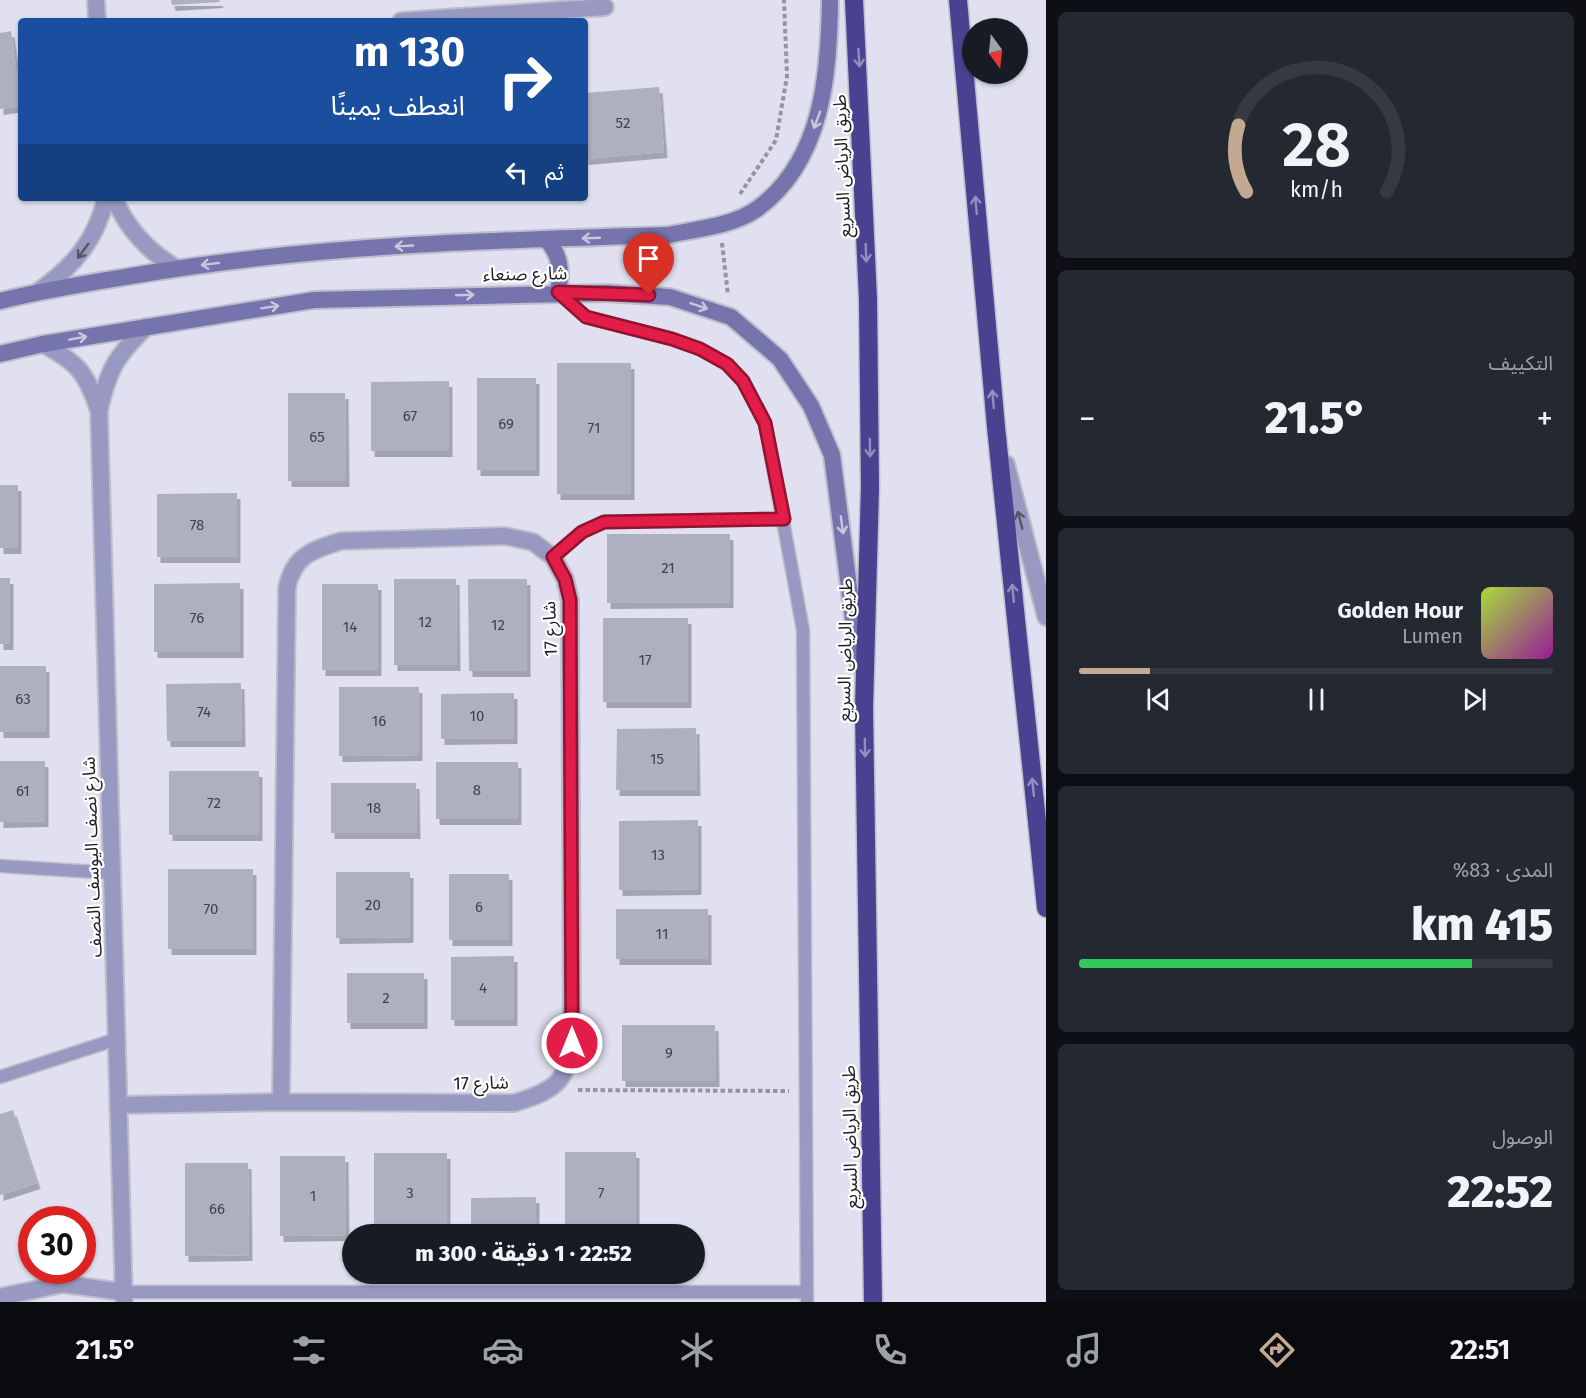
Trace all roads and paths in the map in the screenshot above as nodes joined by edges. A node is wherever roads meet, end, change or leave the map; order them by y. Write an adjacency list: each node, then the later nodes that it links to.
1 (96, 0): 7 (street)
2 (784, 0): 11 (path)
3 (830, 0): 11 (main road, شارع صنعاء, one-way to 11)
4 (854, 0): 26 (highway, طريق الرياض السريع, one-way to 26)
5 (958, 0): 22 (highway, one-way to 5)
6 (604, 7): 8 (street)
7 (97, 18)
8 (444, 18)
9 (105, 201): 14 (street, one-way to 14)
10 (116, 201): 13 (street)
11 (720, 225): 12 (main road, شارع صنعاء, one-way to 12); 17 (path)
12 (546, 239): 13 (main road, شارع صنعاء, one-way to 13); 15 (main road)
13 (176, 268): 14 (main road, شارع صنعاء)
14 (39, 291): 16 (main road, شارع صنعاء)
15 (558, 292): 17 (main road, شارع صنعاء, one-way to 17); 18 (main road, شارع صنعاء, one-way to 15); 23 (lane)
16 (0, 301)
17 (731, 317): 26 (main road, شارع صنعاء, one-way to 26)
18 (146, 327): 19 (main road, شارع صنعاء, one-way to 18); 21 (street)
19 (43, 344): 20 (main road, شارع صنعاء); 21 (street)
20 (0, 354)
21 (99, 411): 28 (street, شارع نصف اليوسف النصف)
22 (996, 427): 25 (street, one-way to 22); 29 (highway, one-way to 22)
23 (784, 519): 24 (lane); 33 (lane)
24 (553, 557): 32 (street, شارع 17); 34 (street)
25 (1046, 617)
26 (864, 708): 39 (highway, طريق الرياض السريع, one-way to 39)
27 (0, 866): 28 (lane)
28 (112, 873): 30 (street, شارع نصف اليوسف النصف)
29 (1046, 908)
30 (117, 1039): 31 (lane); 35 (street, شارع نصف اليوسف النصف)
31 (0, 1077)
32 (549, 1089): 33 (path); 34 (street, شارع 17)
33 (808, 1091): 38 (lane)
34 (280, 1102): 35 (street, شارع 17)
35 (118, 1105): 37 (street, شارع نصف اليوسف النصف)
36 (0, 1297): 37 (street)
37 (124, 1297): 38 (lane)
38 (807, 1297)
39 (873, 1302)

